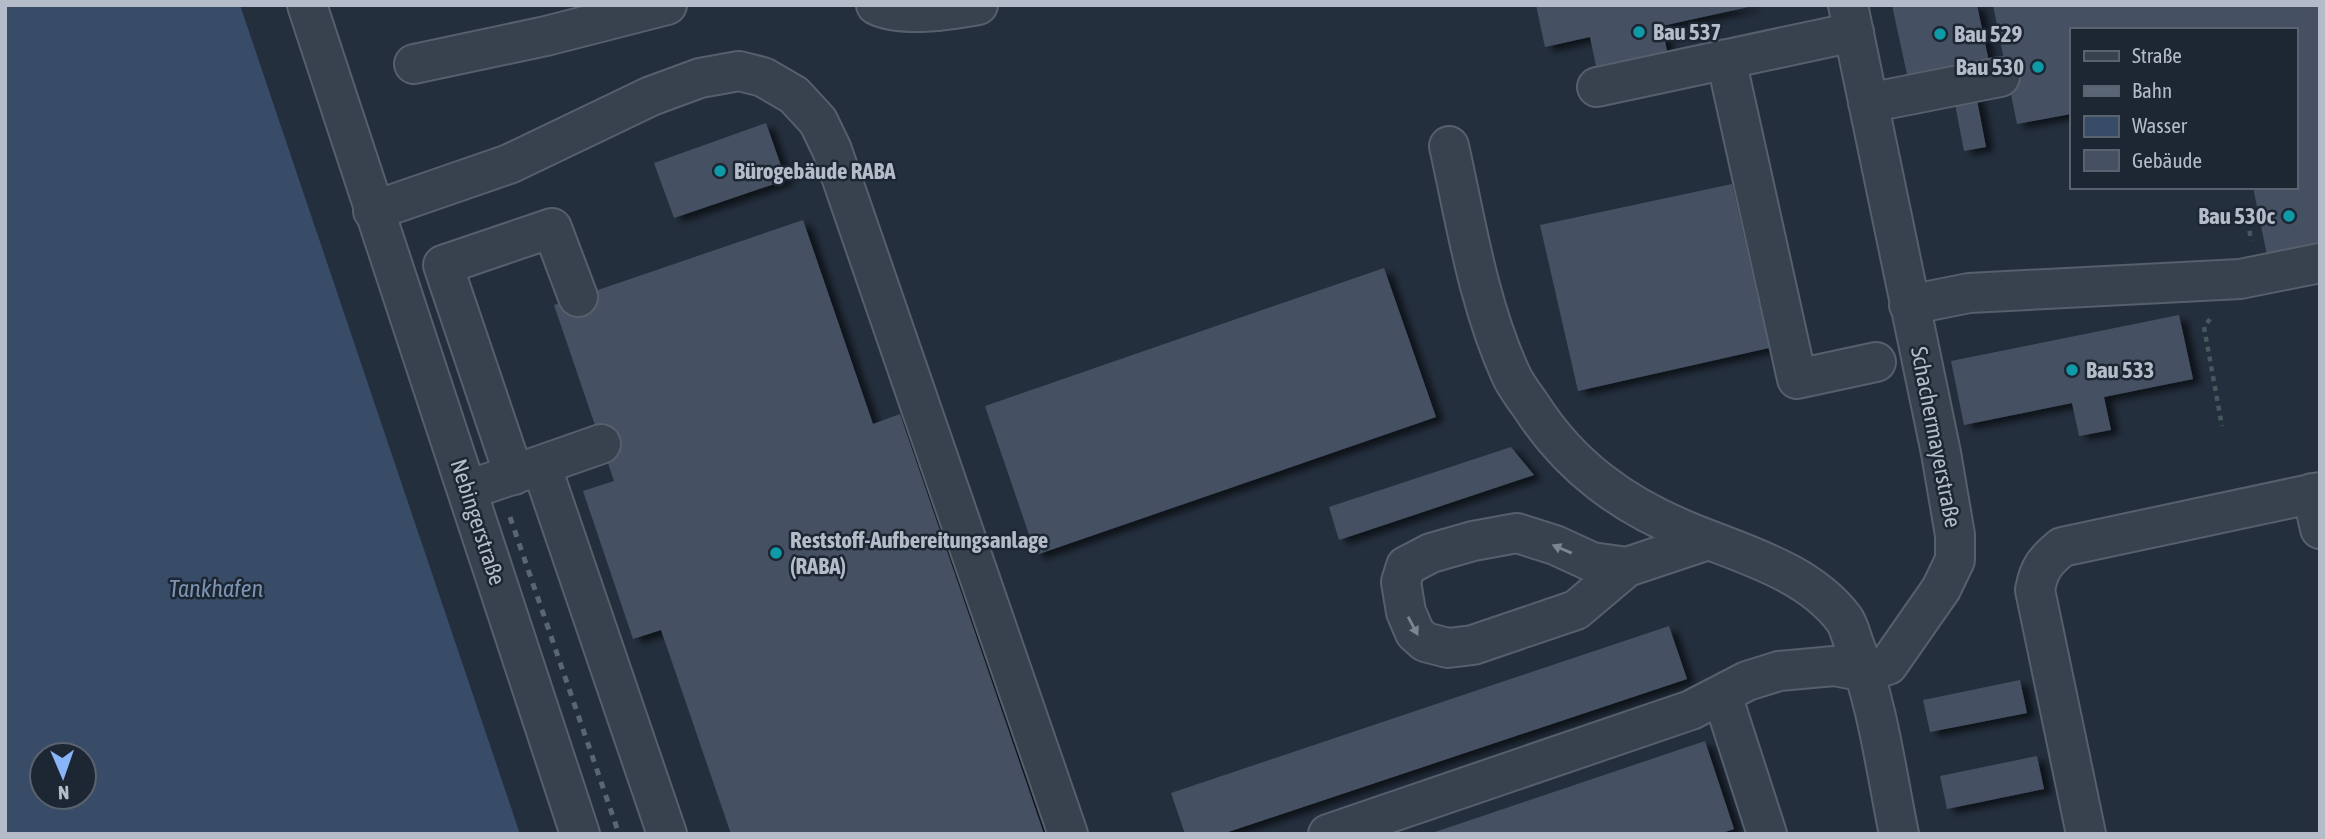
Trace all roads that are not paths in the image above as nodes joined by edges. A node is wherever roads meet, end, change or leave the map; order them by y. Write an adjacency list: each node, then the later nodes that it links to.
1 (307, 5): 12 (street, Nebingerstraße)
2 (667, 5): 7 (street)
3 (876, 5): 4 (street)
4 (978, 5)
5 (1851, 18): 6 (street); 10 (street, Schachermayerstraße)
6 (1726, 59): 9 (street); 16 (street)
7 (414, 64)
8 (2000, 77): 10 (street)
9 (1597, 87)
10 (1868, 103): 15 (street, Schachermayerstraße)
11 (1449, 146): 21 (street)
12 (373, 211): 19 (street, Nebingerstraße); 27 (street)
13 (2320, 263): 15 (street)
14 (578, 297): 18 (street)
15 (1909, 305): 23 (street, Schachermayerstraße)
16 (1876, 362)
17 (601, 444): 18 (street)
18 (528, 470): 19 (street); 26 (street)
19 (468, 490): 25 (street, Nebingerstraße)
20 (2317, 504): 31 (street)
21 (1708, 540): 22 (street); 23 (street)
22 (1627, 567): 22 (street, one-way to 22)
23 (1865, 672): 24 (street); 30 (street)
24 (1722, 695): 28 (street); 29 (street)
25 (580, 834)
26 (667, 834)
27 (1068, 834)
28 (1328, 834)
29 (1768, 834)
30 (1899, 834)
31 (2086, 834)

